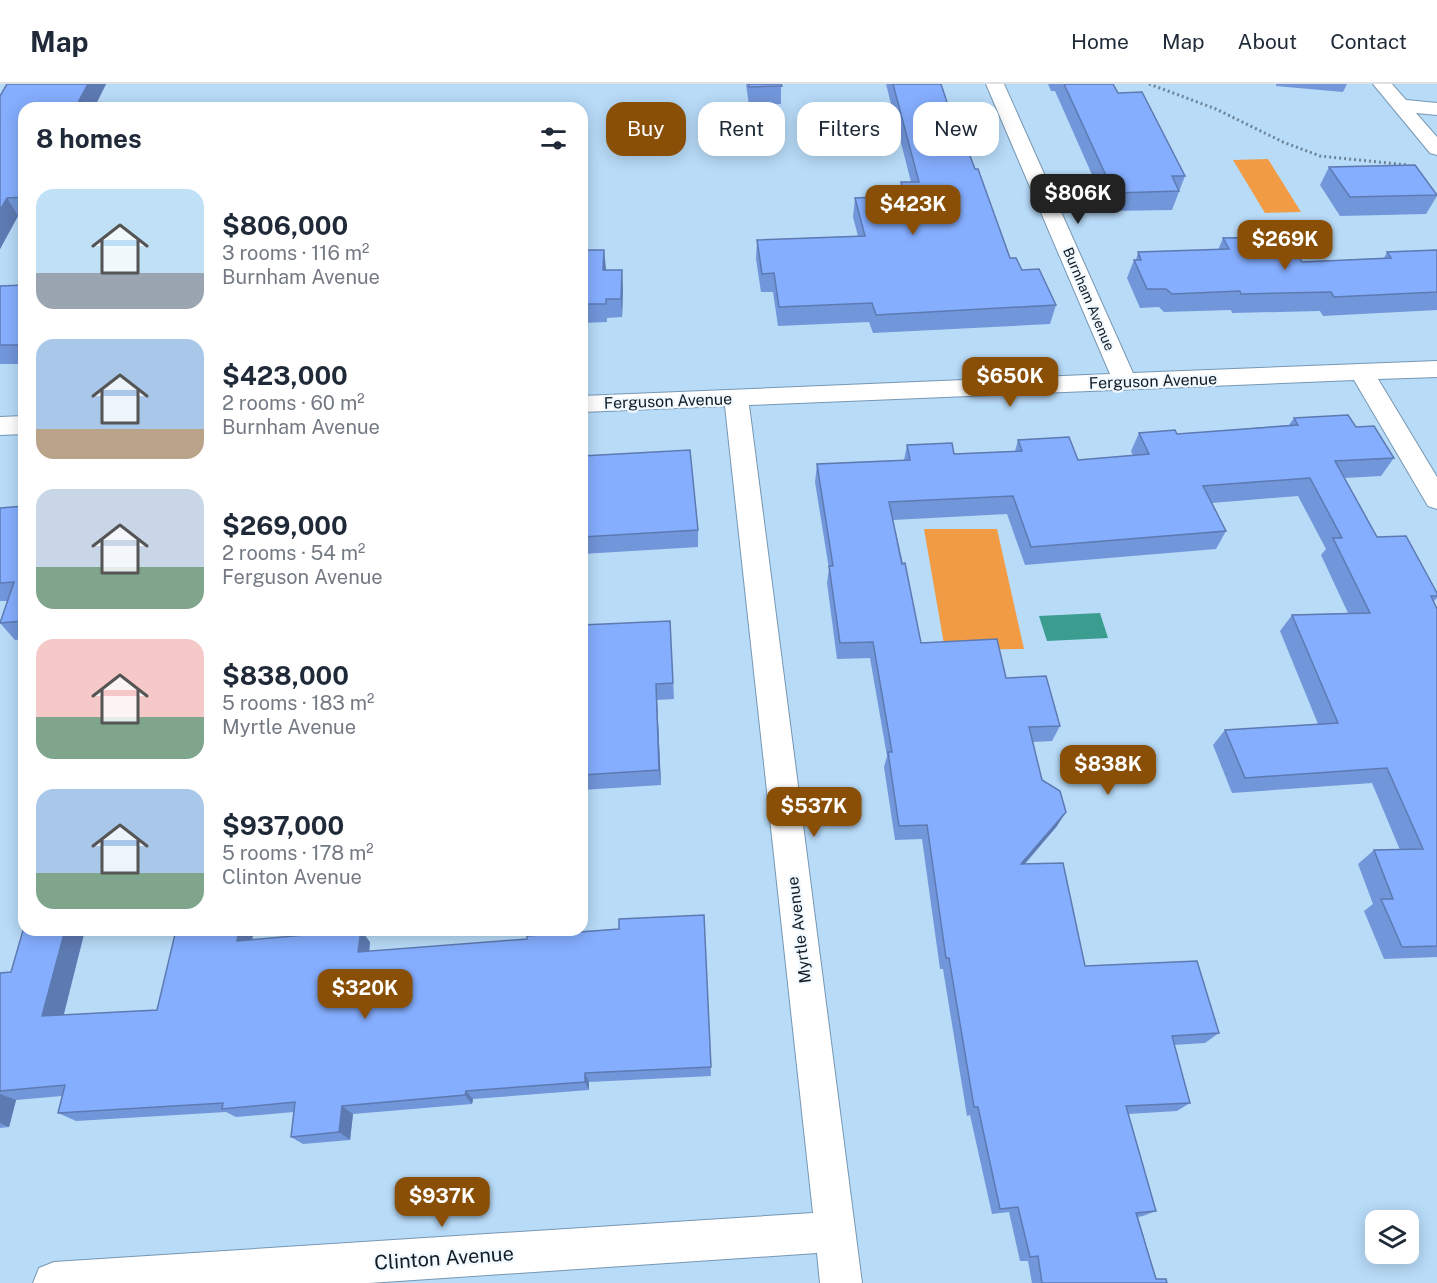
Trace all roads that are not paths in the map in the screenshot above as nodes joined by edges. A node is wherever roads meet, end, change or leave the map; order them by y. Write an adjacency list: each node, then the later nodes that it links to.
1 (995, 84): 8 (street, Burnham Avenue)
2 (1382, 84): 3 (street)
3 (1399, 105): 4 (street); 5 (street)
4 (1437, 109)
5 (1437, 149)
6 (1437, 369): 7 (street, Ferguson Avenue)
7 (1362, 373): 8 (street, Ferguson Avenue); 13 (street)
8 (1125, 382): 9 (street, Ferguson Avenue)
9 (736, 398): 10 (street, Ferguson Avenue); 14 (street, Myrtle Avenue)
10 (588, 404)
11 (18, 425): 12 (street)
12 (0, 426)
13 (1437, 499)
14 (835, 1232): 15 (street, Clinton Avenue); 16 (street, Myrtle Avenue)
15 (54, 1283)
16 (841, 1283)

